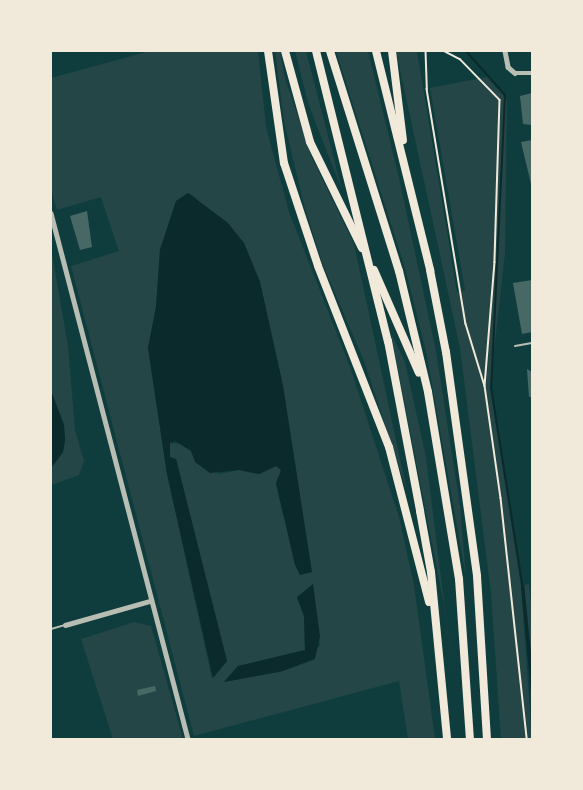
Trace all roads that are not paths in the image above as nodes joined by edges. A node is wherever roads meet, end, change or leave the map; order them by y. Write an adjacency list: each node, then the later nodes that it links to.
1 (268, 51): 15 (highway)
2 (285, 51): 13 (highway)
3 (316, 51): 15 (highway)
4 (330, 51): 13 (highway)
5 (376, 51): 9 (highway)
6 (392, 51): 9 (highway)
7 (504, 51): 8 (street)
8 (532, 73)
9 (407, 174): 21 (highway)
10 (51, 213): 14 (street)
11 (532, 343): 12 (lane)
12 (515, 346)
13 (428, 392): 20 (highway)
14 (150, 602): 16 (street); 18 (street)
15 (435, 623): 19 (highway)
16 (65, 625): 17 (lane)
17 (51, 629)
18 (188, 739)
19 (447, 739)
20 (470, 739)
21 (488, 739)

